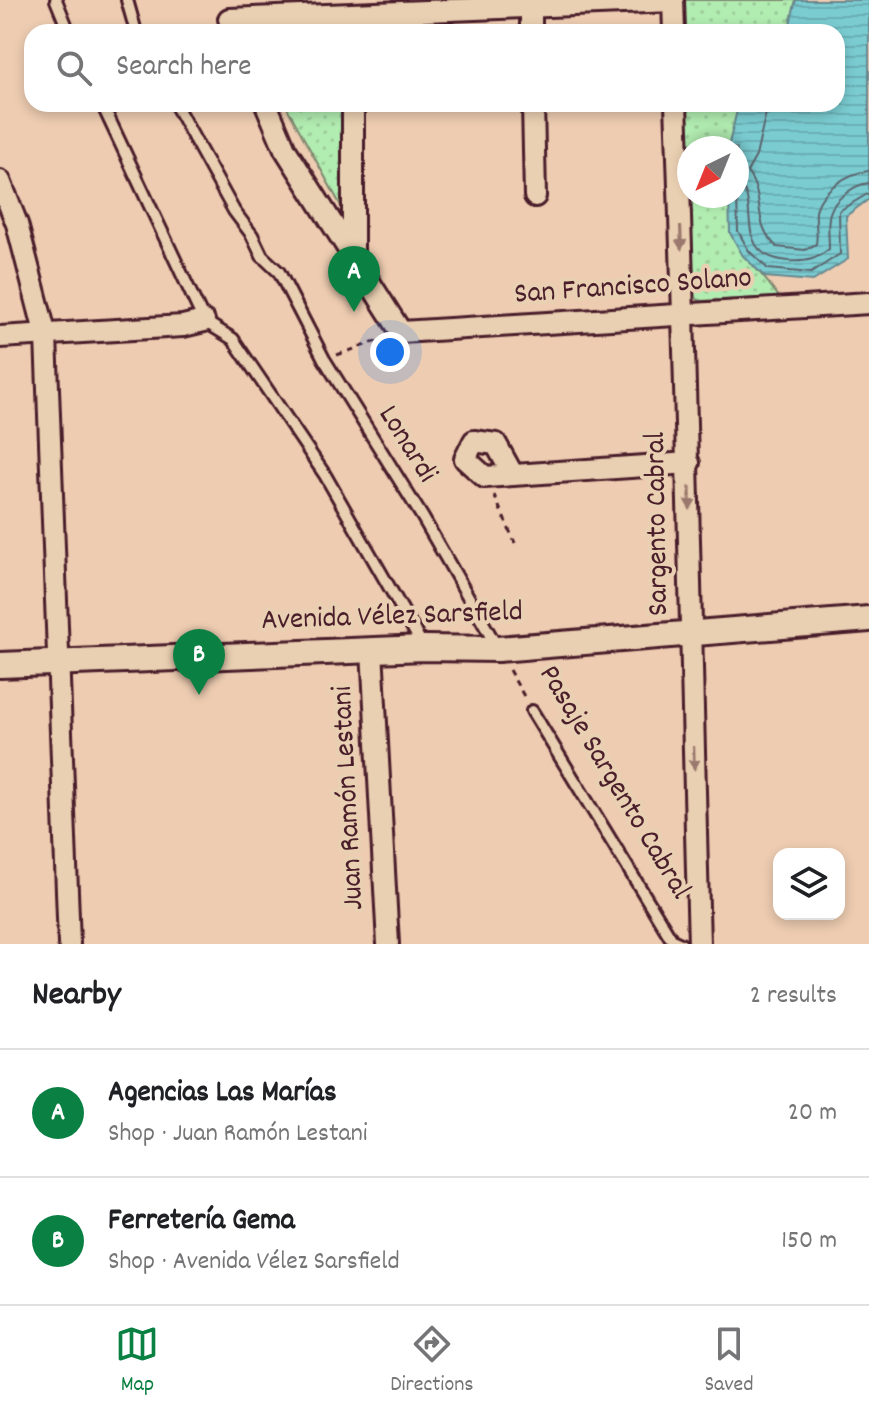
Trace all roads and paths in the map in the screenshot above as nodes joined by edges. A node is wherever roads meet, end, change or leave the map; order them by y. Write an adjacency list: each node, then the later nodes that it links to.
1 (56, 0): 7 (lane)
2 (127, 0): 8 (lane)
3 (673, 0): 4 (street); 10 (street)
4 (531, 6): 5 (street); 9 (street)
5 (353, 15): 6 (street)
6 (228, 17)
7 (66, 24)
8 (134, 24)
9 (531, 24)
10 (674, 24)
11 (106, 112): 22 (lane)
12 (179, 112): 26 (lane, Lonardi)
13 (269, 112): 19 (street)
14 (353, 112): 19 (street)
15 (533, 112): 18 (street)
16 (676, 112): 21 (street, Sargento Cabral, one-way to 21)
17 (0, 181): 24 (street)
18 (535, 196)
19 (353, 254): 23 (street)
20 (869, 303): 21 (street, San Francisco Solano)
21 (684, 316): 23 (street, San Francisco Solano); 27 (street, Sargento Cabral)
22 (204, 321): 24 (street); 34 (lane)
23 (401, 332): 26 (path)
24 (46, 336): 25 (street); 37 (street)
25 (0, 337)
26 (324, 359): 35 (lane, Lonardi)
27 (689, 463): 28 (street); 33 (street, Sargento Cabral, one-way to 33)
28 (513, 475): 29 (street); 29 (street)
29 (485, 477): 30 (path)
30 (515, 543)
31 (869, 619): 33 (street, Avenida Vélez Sarsfield)
32 (869, 634): 33 (street, Avenida Vélez Sarsfield)
33 (690, 636): 35 (street, Avenida Vélez Sarsfield); 43 (street, Sargento Cabral, one-way to 43)
34 (424, 648): 35 (street, Avenida Vélez Sarsfield); 36 (street, Avenida Vélez Sarsfield)
35 (498, 649): 39 (path, Pasaje Sargento Cabral)
36 (372, 650): 37 (street, Avenida Vélez Sarsfield); 41 (street, Juan Ramón Lestani)
37 (58, 662): 38 (street, Avenida Vélez Sarsfield); 40 (street)
38 (0, 665)
39 (532, 711): 42 (lane, Pasaje Sargento Cabral)
40 (69, 944)
41 (388, 944)
42 (681, 944)
43 (699, 944)

